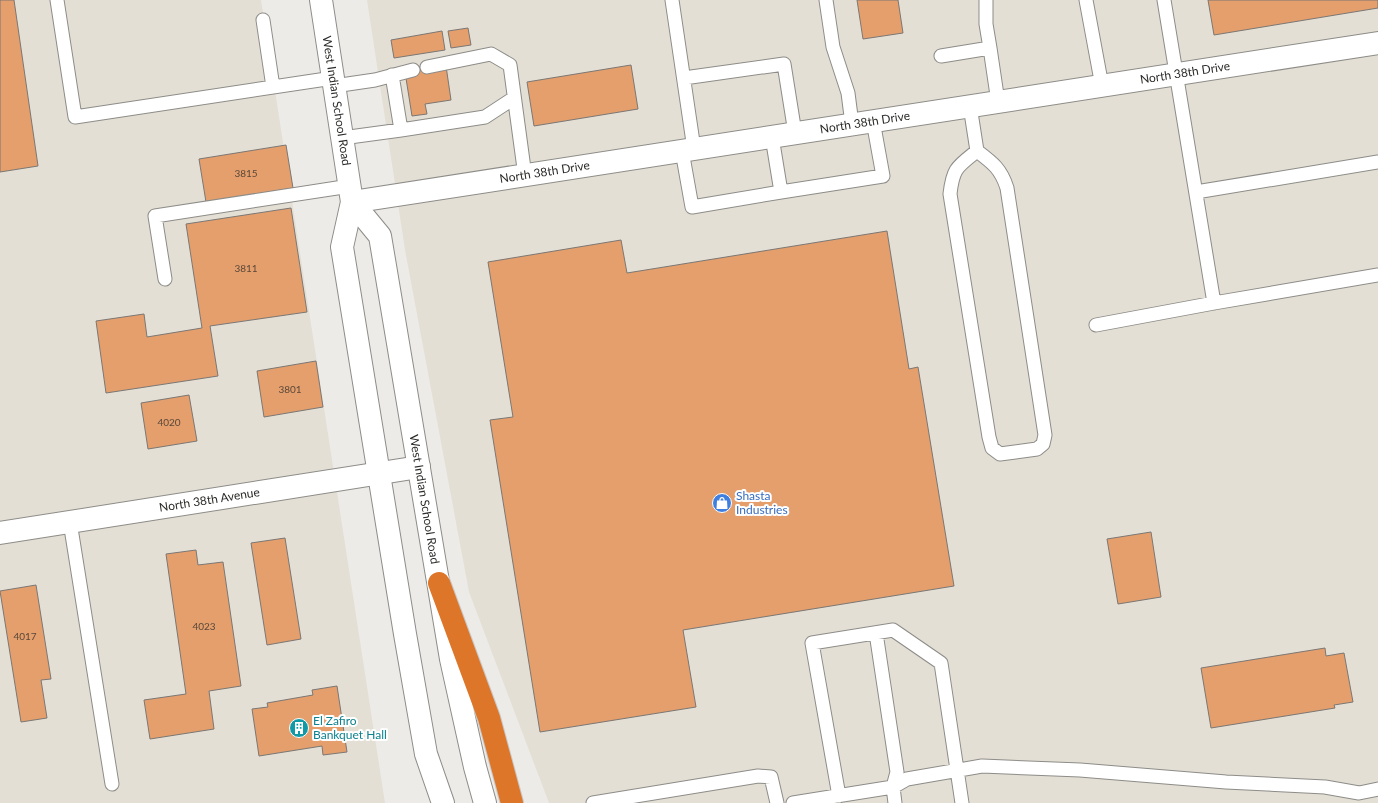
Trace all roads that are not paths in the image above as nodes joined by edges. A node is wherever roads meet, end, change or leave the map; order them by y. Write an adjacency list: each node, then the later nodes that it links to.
1 (57, 0): 19 (lane)
2 (321, 0): 17 (main road, West Indian School Road)
3 (672, 0): 16 (lane)
4 (826, 0): 23 (lane)
5 (986, 0): 10 (lane)
6 (1086, 0): 18 (lane)
7 (1164, 0): 14 (lane)
8 (263, 20): 19 (lane)
9 (1378, 43): 14 (main road, North 38th Drive)
10 (990, 48): 11 (lane); 21 (lane)
11 (941, 56)
12 (427, 67): 20 (lane)
13 (412, 70): 15 (lane)
14 (1177, 74): 18 (main road, North 38th Drive); 33 (lane)
15 (392, 76): 17 (lane); 24 (lane)
16 (684, 78): 25 (lane); 28 (lane)
17 (333, 82): 19 (lane); 27 (main road, West Indian School Road)
18 (1102, 86): 21 (main road, North 38th Drive)
19 (273, 87)
20 (514, 98): 24 (lane); 31 (lane)
21 (998, 102): 22 (main road, North 38th Drive)
22 (970, 106): 23 (main road, North 38th Drive); 29 (lane)
23 (863, 123): 25 (main road, North 38th Drive); 32 (lane)
24 (401, 130): 27 (lane)
25 (795, 134): 26 (main road, North 38th Drive)
26 (772, 137): 28 (main road, North 38th Drive); 32 (lane)
27 (342, 138): 34 (main road, West Indian School Road)
28 (688, 150): 31 (main road, North 38th Drive); 32 (lane)
29 (977, 151): 29 (lane)
30 (1378, 162): 33 (lane)
31 (525, 176): 34 (main road, North 38th Drive)
32 (782, 192)
33 (1196, 192): 37 (lane)
34 (351, 194): 36 (lane); 39 (main road, West Indian School Road); 40 (main road, West Indian School Road)
35 (1378, 274): 37 (lane)
36 (165, 279)
37 (1214, 303): 38 (lane)
38 (1096, 325)
39 (419, 467): 40 (main road, North 38th Avenue); 43 (main road, West Indian School Road)
40 (378, 473): 41 (main road, North 38th Avenue); 45 (main road, West Indian School Road)
41 (70, 522): 42 (main road, North 38th Avenue); 47 (lane)
42 (0, 533)
43 (438, 583): 53 (main road, West Indian School Road); 54 (highway)
44 (876, 633): 46 (lane); 48 (lane); 50 (lane)
45 (426, 754): 51 (main road); 52 (main road, West Indian School Road)
46 (957, 770): 48 (lane); 49 (lane); 59 (lane)
47 (112, 784)
48 (893, 787): 50 (lane); 58 (lane)
49 (1378, 789)
50 (839, 796): 57 (lane)
51 (428, 803)
52 (443, 803)
53 (486, 803)
54 (512, 803)
55 (593, 803): 56 (lane)
56 (777, 803)
57 (793, 803)
58 (895, 803)
59 (962, 803)

